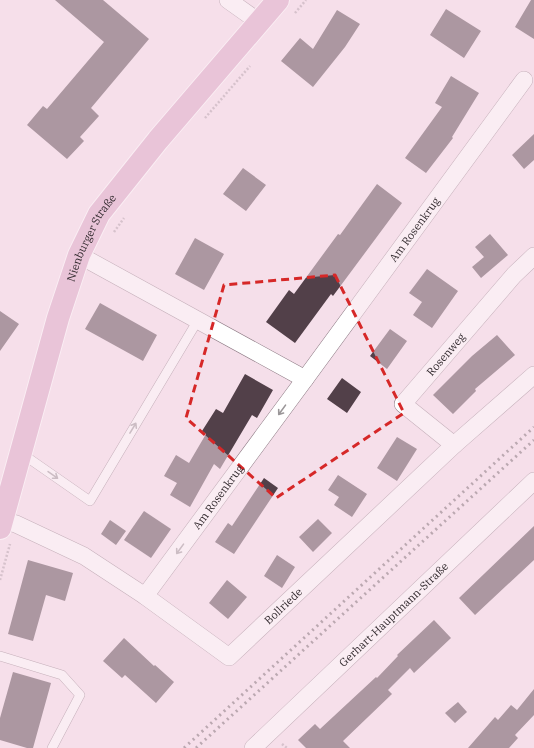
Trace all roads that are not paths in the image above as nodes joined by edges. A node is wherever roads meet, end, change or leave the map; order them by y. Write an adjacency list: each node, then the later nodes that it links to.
1 (228, 0): 3 (street)
2 (278, 0): 3 (main road, Nienburger Straße)
3 (260, 22): 5 (main road, Nienburger Straße)
4 (524, 80): 9 (street, Am Rosenkrug)
5 (79, 255): 7 (street); 11 (main road, Nienburger Straße)
6 (534, 256): 10 (street, Rosenweg)
7 (198, 320): 9 (street); 11 (lane, one-way to 7)
8 (534, 375): 10 (street, Bollriede)
9 (305, 379): 14 (street, Am Rosenkrug, one-way to 14)
10 (454, 445): 14 (street, Bollriede)
11 (21, 453): 13 (main road, Nienburger Straße)
12 (534, 481): 17 (street, Gerhart-Hauptmann-Straße)
13 (6, 524): 14 (street, Bollriede)
14 (146, 596)
15 (0, 656): 16 (lane)
16 (52, 748)
17 (253, 748)

